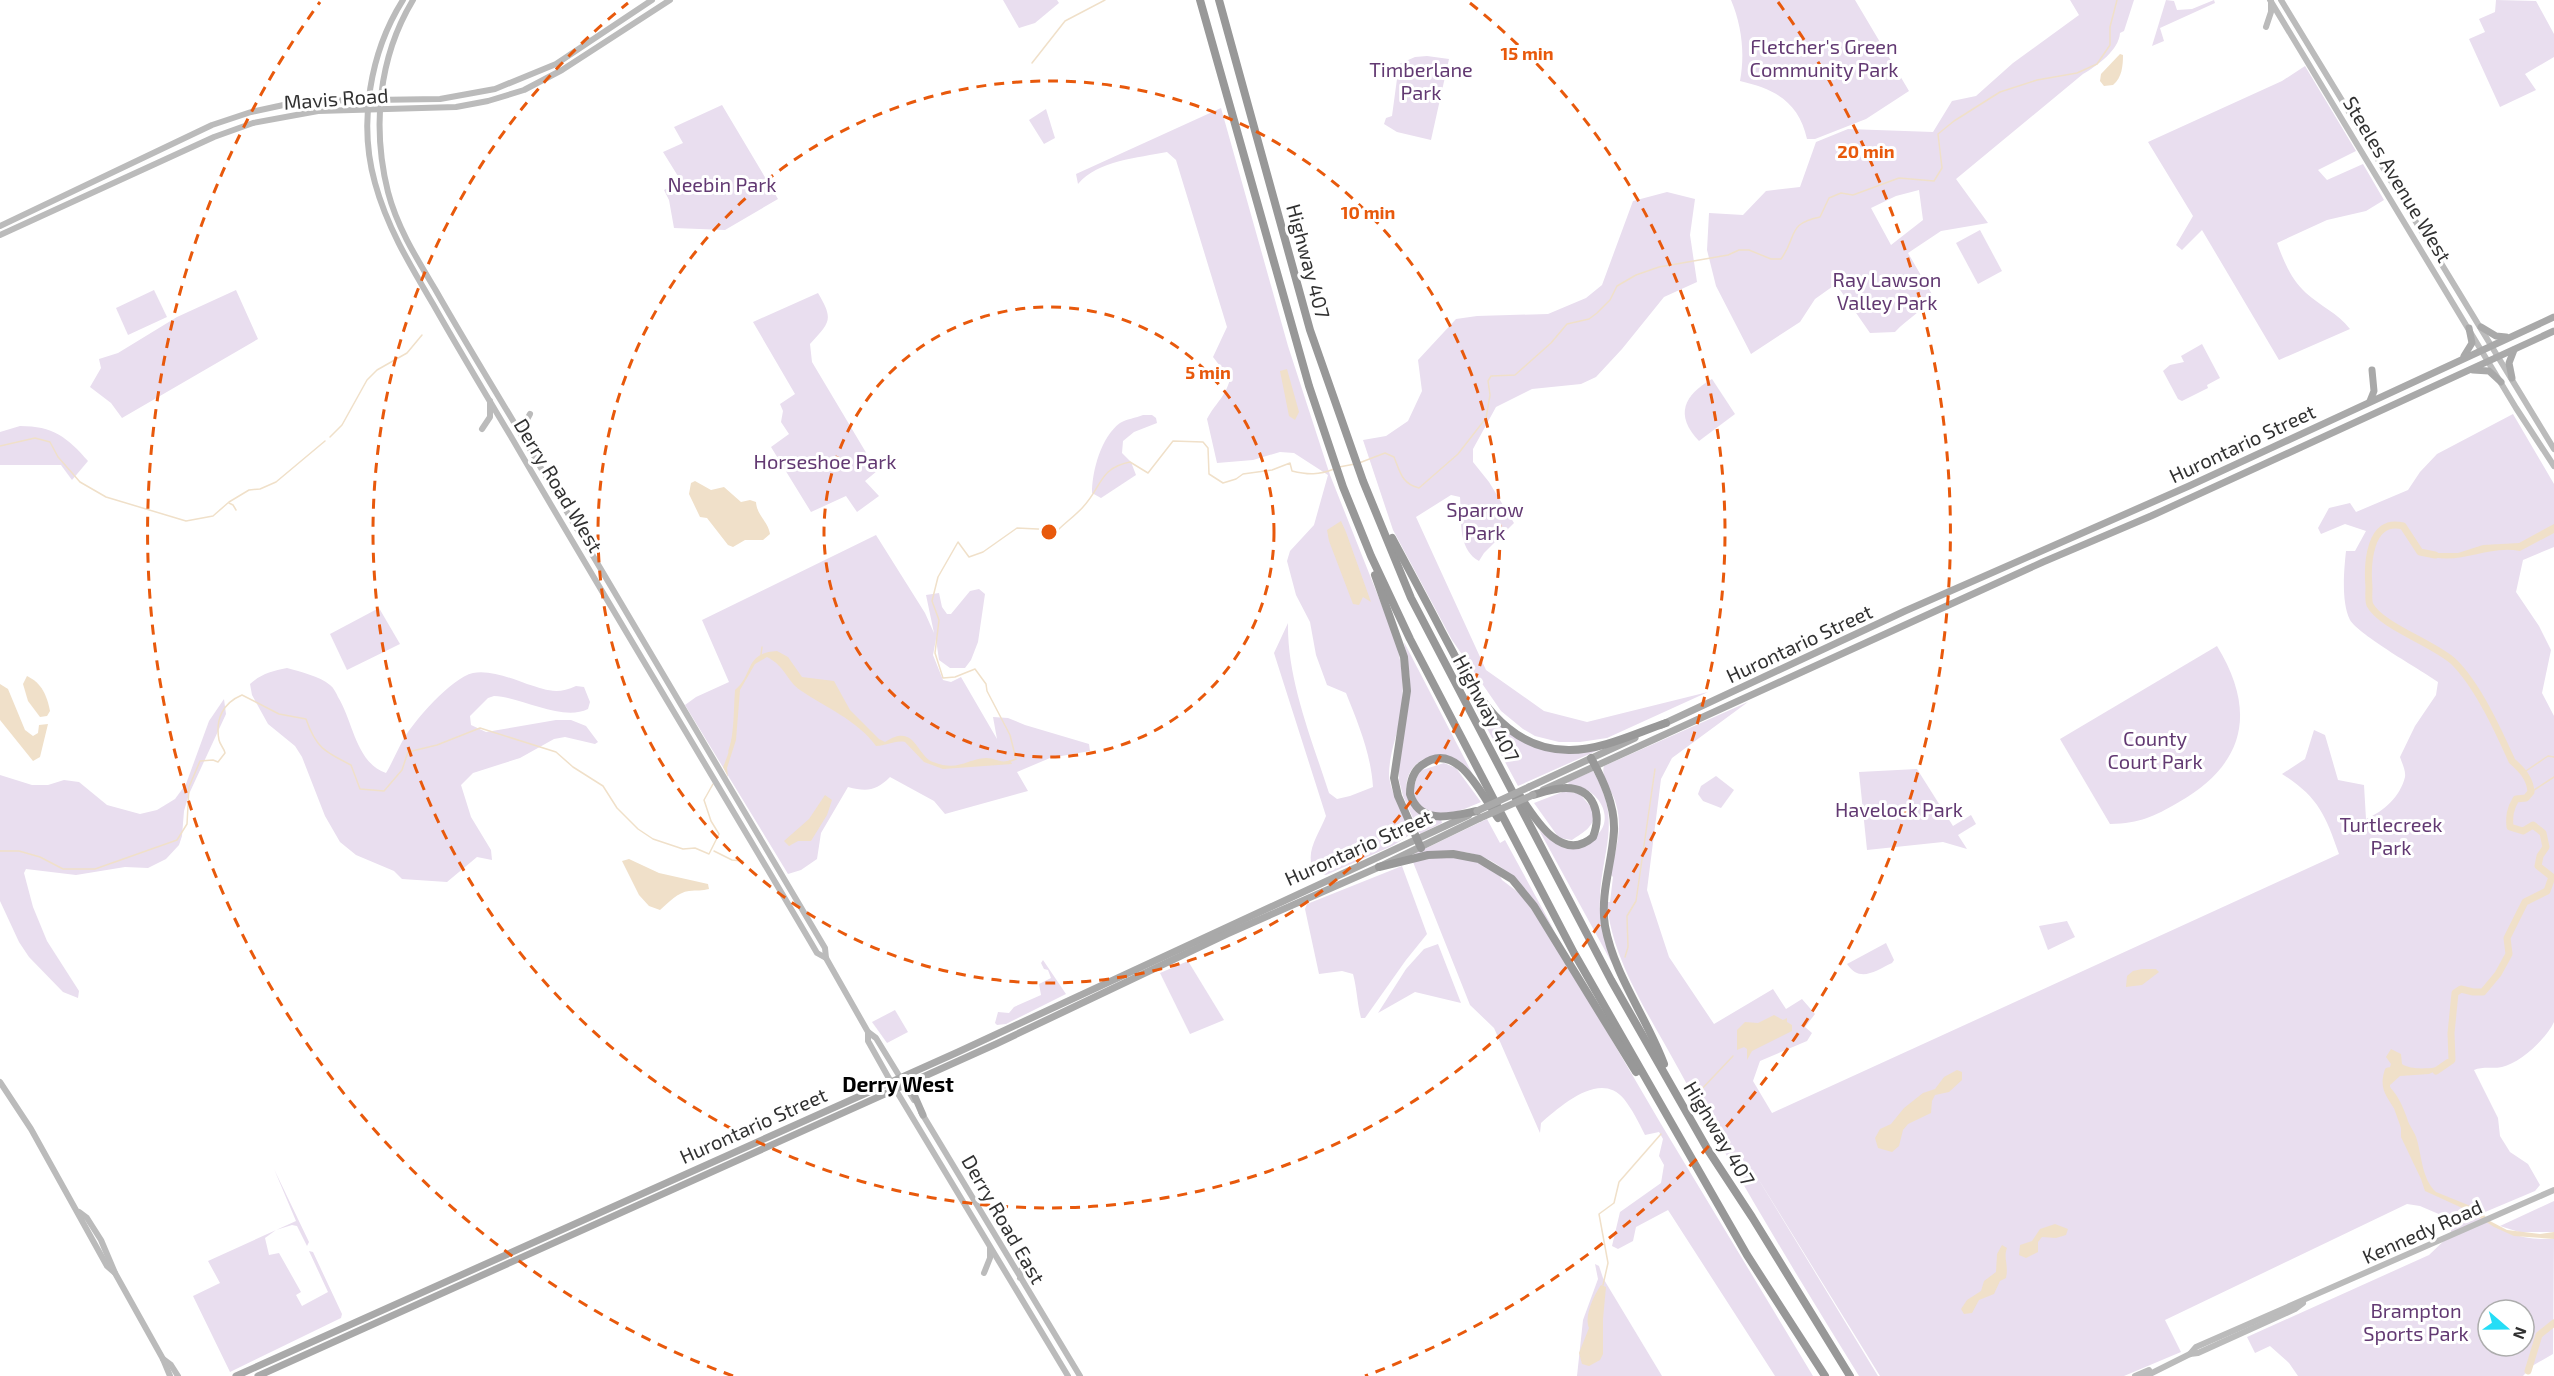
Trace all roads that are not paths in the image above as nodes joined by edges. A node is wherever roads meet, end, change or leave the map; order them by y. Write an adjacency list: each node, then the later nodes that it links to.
1 (403, 0): 10 (main road, Derry Road West)
2 (413, 0): 11 (main road, Derry Road West)
3 (652, 0): 11 (main road, Mavis Road)
4 (670, 0): 13 (main road, Mavis Road)
5 (1200, 0): 47 (highway, Highway 407)
6 (1219, 0): 46 (highway, Highway 407)
7 (2271, 0): 9 (main road); 15 (main road, Steeles Avenue West)
8 (2281, 0): 14 (main road, Steeles Avenue West)
9 (2266, 27)
10 (370, 99): 11 (main road, Mavis Road); 12 (main road, Derry Road West); 18 (main road, Mavis Road)
11 (380, 99): 13 (main road, Derry Road West)
12 (369, 111): 13 (main road, Mavis Road); 19 (main road, Mavis Road); 27 (main road, Derry Road West)
13 (379, 111): 28 (main road, Derry Road West)
14 (2362, 133): 15 (main road); 16 (main road, Steeles Avenue West)
15 (2354, 138): 17 (main road, Steeles Avenue West)
16 (2399, 194): 17 (main road); 21 (main road, Steeles Avenue West)
17 (2391, 200): 20 (main road, Steeles Avenue West)
18 (0, 226)
19 (0, 235)
20 (2426, 258): 21 (main road); 24 (main road, Steeles Avenue West)
21 (2442, 265): 23 (main road, Steeles Avenue West)
22 (2554, 317): 26 (main road, Hurontario Street)
23 (2481, 327): 26 (main road); 29 (main road, Steeles Avenue West)
24 (2469, 328): 31 (main road, Steeles Avenue West); 33 (main road)
25 (2554, 330): 30 (main road, Hurontario Street)
26 (2512, 336): 29 (main road, Hurontario Street)
27 (455, 342): 28 (main road); 39 (main road, Derry Road West)
28 (466, 345): 43 (main road, Derry Road West)
29 (2492, 345): 31 (main road, Hurontario Street); 32 (main road, Steeles Avenue West)
30 (2516, 348): 32 (main road, Hurontario Street); 37 (main road)
31 (2482, 350): 33 (main road, Hurontario Street); 34 (main road, Steeles Avenue West)
32 (2499, 356): 34 (main road, Hurontario Street); 37 (main road, Steeles Avenue West)
33 (2458, 361): 40 (main road, Hurontario Street)
34 (2488, 361): 36 (main road, Hurontario Street); 38 (main road, Steeles Avenue West)
35 (2372, 370): 40 (main road)
36 (2465, 372): 38 (main road); 49 (main road, Hurontario Street)
37 (2512, 378): 44 (main road, Steeles Avenue West)
38 (2501, 382): 45 (main road, Steeles Avenue West)
39 (490, 401): 42 (main road); 56 (main road, Derry Road West)
40 (2368, 403): 48 (main road, Hurontario Street)
41 (530, 414): 43 (main road)
42 (482, 429)
43 (523, 439): 55 (main road, Derry Road West)
44 (2554, 449)
45 (2554, 466)
46 (1382, 525): 50 (highway); 52 (highway, Highway 407)
47 (1371, 556): 57 (highway, Highway 407); 58 (highway)
48 (2030, 557): 49 (main road); 50 (main road, Hurontario Street)
49 (2034, 566): 51 (main road, Hurontario Street)
50 (1666, 723): 51 (main road, Hurontario Street)
51 (1593, 762): 53 (main road, Hurontario Street); 67 (highway)
52 (1508, 783): 53 (highway); 67 (highway, Highway 407)
53 (1531, 791): 54 (main road, Hurontario Street, bridge)
54 (1478, 815): 57 (highway); 58 (main road, Hurontario Street); 59 (main road, Hurontario Street)
55 (747, 817): 56 (main road); 61 (main road, Derry Road West)
56 (740, 820): 61 (main road, Derry Road West)
57 (1508, 829): 69 (highway, Highway 407)
58 (1416, 839): 59 (highway); 64 (main road, Hurontario Street)
59 (1420, 848): 60 (main road, Hurontario Street)
60 (1379, 867): 63 (main road, Hurontario Street); 69 (highway)
61 (826, 958): 62 (main road, Derry Road West)
62 (868, 1032): 64 (main road, Derry Road West); 66 (main road, Derry Road West)
63 (913, 1080): 64 (main road, Hurontario Street); 70 (main road)
64 (902, 1081): 66 (main road, Hurontario Street); 68 (main road, Hurontario Street); 70 (main road, Derry Road East)
65 (0, 1082): 80 (main road)
66 (891, 1082): 68 (main road, Derry Road West); 85 (main road, Hurontario Street)
67 (1672, 1086): 89 (highway, Highway 407)
68 (895, 1089): 72 (main road, Derry Road East); 86 (main road, Hurontario Street)
69 (1663, 1109): 82 (highway, Highway 407)
70 (923, 1115): 75 (main road, Derry Road East)
71 (2554, 1190): 81 (main road, Kennedy Road)
72 (989, 1245): 74 (main road); 77 (main road, Derry Road East)
73 (1025, 1251): 75 (main road)
74 (984, 1273)
75 (1020, 1279): 76 (main road, Derry Road East)
76 (1034, 1302): 77 (main road); 78 (main road, Derry Road East)
77 (1027, 1306): 79 (main road, Derry Road East)
78 (1046, 1322): 79 (main road); 88 (main road, Derry Road East)
79 (1038, 1326): 87 (main road, Derry Road East)
80 (163, 1359): 83 (main road); 84 (main road)
81 (2167, 1365): 90 (main road, Kennedy Road); 91 (main road, Kennedy Road)
82 (1823, 1374)
83 (170, 1376)
84 (178, 1376)
85 (236, 1376)
86 (258, 1376)
87 (1068, 1376)
88 (1080, 1376)
89 (1850, 1376)
90 (2135, 1376)
91 (2146, 1376)

